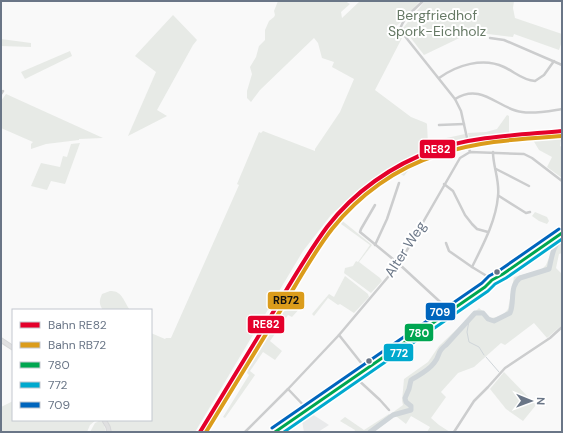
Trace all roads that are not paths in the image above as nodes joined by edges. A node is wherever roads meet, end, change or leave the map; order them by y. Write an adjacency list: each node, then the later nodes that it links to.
1 (423, 1): 7 (street)
2 (490, 38): 4 (street)
3 (515, 39): 4 (street)
4 (513, 43): 5 (street)
5 (554, 61): 6 (street); 7 (street)
6 (562, 65)
7 (439, 78): 10 (street)
8 (3, 91): 9 (street)
9 (1, 94)
10 (455, 99): 11 (street); 12 (street)
11 (562, 109)
12 (464, 124): 13 (street); 14 (street)
13 (439, 126)
14 (467, 138)
15 (468, 144): 16 (street)
16 (470, 152): 17 (street); 21 (street, Alter Weg)
17 (493, 152): 18 (street); 19 (street)
18 (496, 169): 22 (street); 23 (street)
19 (562, 181)
20 (399, 183): 29 (street)
21 (444, 184): 26 (street); 30 (street, Alter Weg)
22 (529, 186)
23 (498, 196): 25 (street); 26 (street)
24 (376, 205): 29 (street)
25 (530, 212)
26 (488, 232): 31 (street)
27 (562, 233): 32 (main road)
28 (446, 243): 31 (street)
29 (375, 245): 30 (street)
30 (399, 264): 33 (street); 35 (street, Alter Weg)
31 (472, 267): 32 (street)
32 (493, 280): 33 (main road)
33 (450, 311): 38 (main road)
34 (562, 327): 47 (street)
35 (339, 335): 38 (street); 40 (street, Alter Weg)
36 (1, 340): 37 (main road)
37 (12, 347)
38 (366, 369): 39 (main road)
39 (354, 377): 41 (main road); 42 (street)
40 (288, 389): 41 (street); 45 (street, Alter Weg)
41 (308, 410): 46 (main road)
42 (389, 410)
43 (105, 421): 44 (main road)
44 (109, 432)
45 (245, 432)
46 (275, 432)
47 (454, 432)

